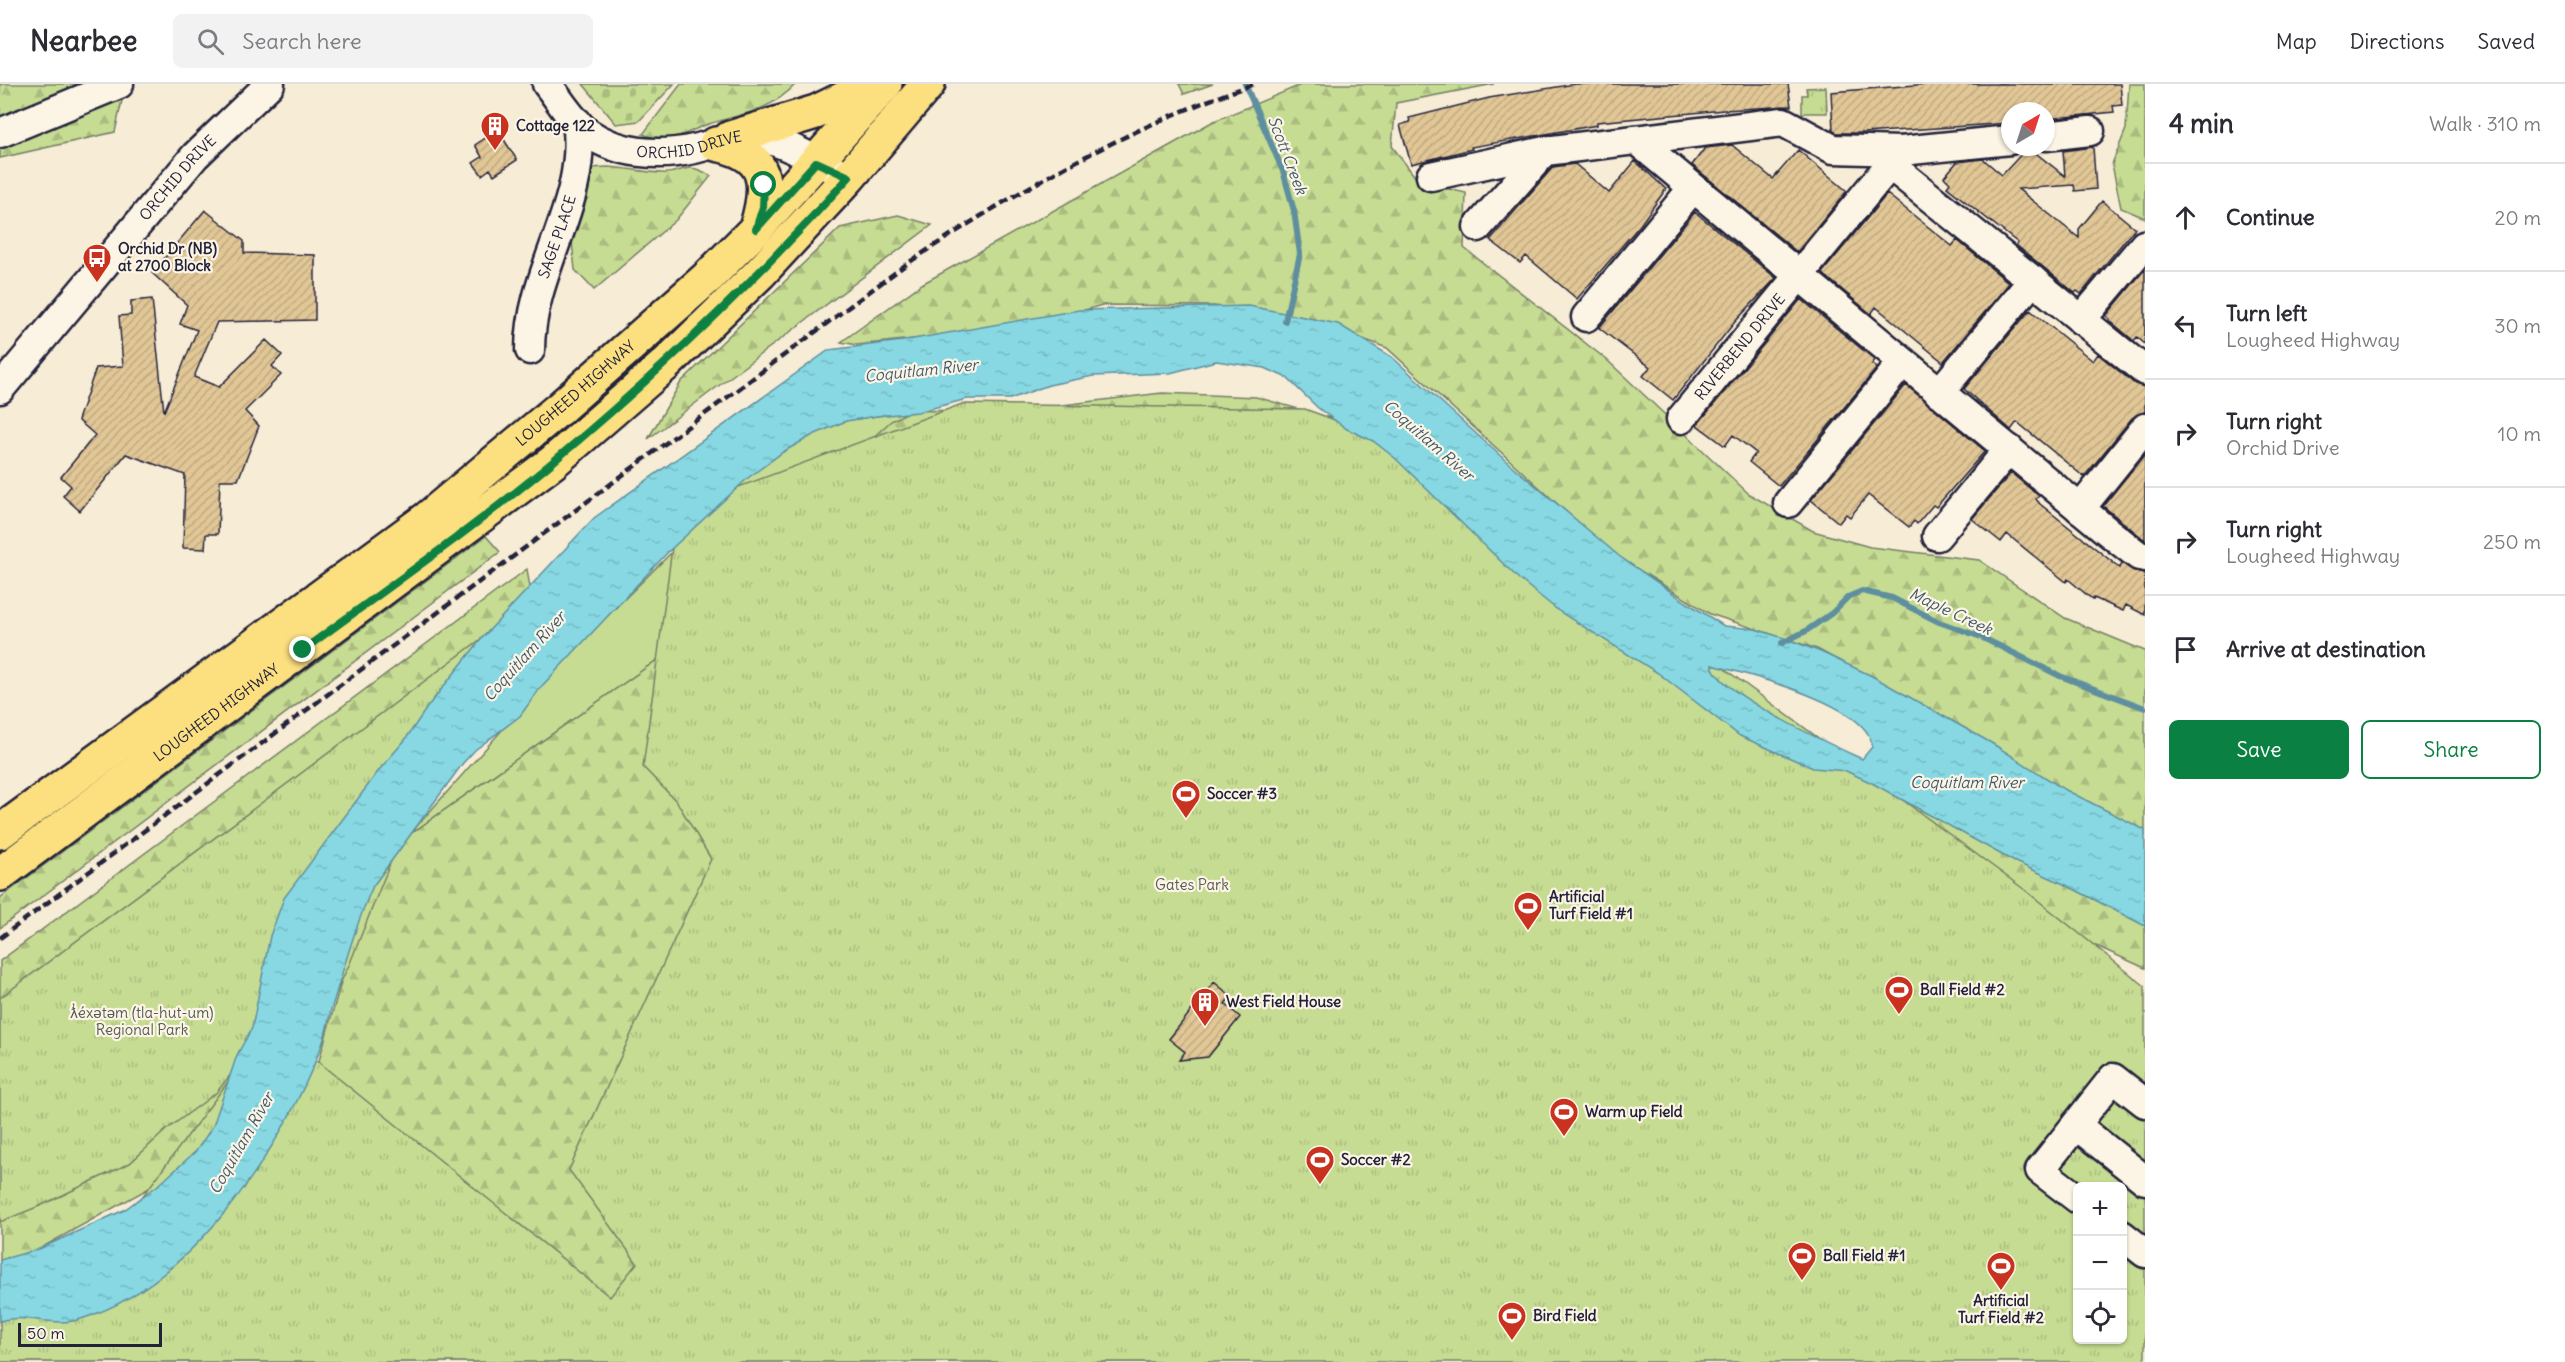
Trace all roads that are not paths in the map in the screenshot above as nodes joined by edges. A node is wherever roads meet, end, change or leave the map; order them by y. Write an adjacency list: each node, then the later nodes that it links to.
1 (119, 84): 9 (street)
2 (270, 84): 30 (street, ORCHID DRIVE)
3 (547, 84): 7 (street, ORCHID DRIVE)
4 (874, 84): 12 (main road)
5 (885, 84): 16 (main road, LOUGHEED HIGHWAY)
6 (928, 84): 17 (main road, LOUGHEED HIGHWAY)
7 (577, 122): 12 (street, ORCHID DRIVE); 27 (street, SAGE PLACE)
8 (2090, 131): 10 (street)
9 (0, 134)
10 (2055, 135)
11 (1636, 140): 14 (street); 15 (street); 19 (street)
12 (723, 141): 16 (street, ORCHID DRIVE); 21 (main road)
13 (2001, 141): 15 (street)
14 (1545, 151): 18 (street); 20 (street)
15 (1896, 158): 23 (street, RIVERBEND DRIVE); 24 (street)
16 (816, 162): 17 (street, ORCHID DRIVE); 21 (main road, LOUGHEED HIGHWAY)
17 (849, 177): 40 (main road, LOUGHEED HIGHWAY)
18 (1431, 177)
19 (1693, 188): 23 (street); 25 (street)
20 (1478, 227)
21 (756, 229): 39 (main road, LOUGHEED HIGHWAY)
22 (2144, 245): 26 (street)
23 (1799, 276): 28 (street); 32 (street, RIVERBEND DRIVE)
24 (2032, 280): 26 (street); 31 (street)
25 (1586, 317)
26 (2082, 320): 29 (street)
27 (531, 350)
28 (1902, 363): 31 (street); 35 (street)
29 (2145, 371)
30 (0, 389)
31 (1939, 393): 34 (street)
32 (1681, 419)
33 (2145, 428): 36 (street)
34 (2009, 449): 36 (street); 37 (street)
35 (1788, 503)
36 (2080, 509): 38 (street)
37 (1937, 536)
38 (2145, 557)
39 (0, 832)
40 (0, 874)
41 (2145, 1103): 42 (street)
42 (2076, 1125): 43 (street); 44 (street)
43 (2145, 1180)
44 (2073, 1195)
45 (2123, 1236): 46 (street)
46 (2145, 1253)

